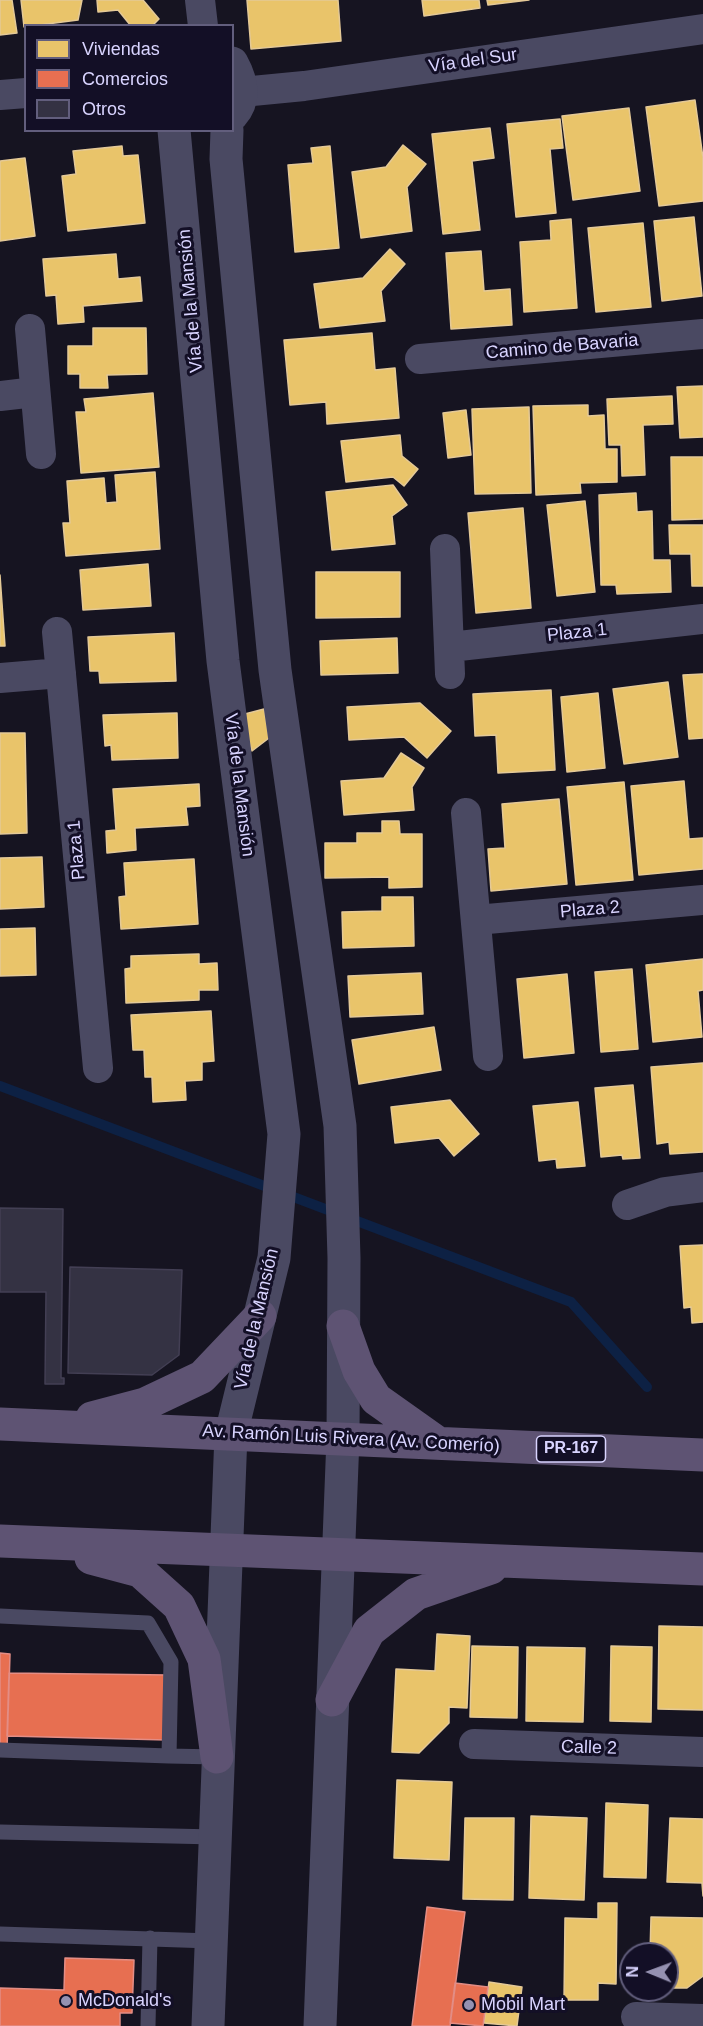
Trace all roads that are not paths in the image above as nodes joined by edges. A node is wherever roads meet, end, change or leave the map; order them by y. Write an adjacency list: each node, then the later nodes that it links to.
1 (200, 0): 2 (street)
2 (203, 24)
3 (703, 29): 4 (street, Vía del Sur)
4 (236, 90)
5 (24, 93): 6 (street)
6 (0, 95)
7 (174, 132): 27 (street, Vía de la Mansión)
8 (227, 132): 28 (street)
9 (30, 329): 12 (street)
10 (703, 334): 11 (street, Camino de Bavaria)
11 (420, 359)
12 (35, 392): 13 (street); 14 (street)
13 (0, 396)
14 (40, 454)
15 (445, 549): 16 (street, Plaza 1)
16 (703, 619)
17 (57, 632): 18 (street, Plaza 1)
18 (61, 673): 19 (street); 24 (street, Plaza 1)
19 (0, 678)
20 (466, 813): 22 (street)
21 (703, 900): 22 (street, Plaza 2)
22 (476, 920): 23 (street)
23 (489, 1056)
24 (98, 1068)
25 (703, 1187): 26 (street)
26 (627, 1205)
27 (260, 1316): 30 (main road); 31 (street, Vía de la Mansión)
28 (343, 1326): 32 (street); 33 (main road)
29 (0, 1424): 30 (main road, Av. Ramón Luis Rivera (Av. Comerío) / PR-167)
30 (60, 1426): 31 (main road, Av. Ramón Luis Rivera (Av. Comerío) / PR-167)
31 (231, 1434): 32 (main road, Av. Ramón Luis Rivera (Av. Comerío) / PR-167); 36 (street, Vía de la Mansión)
32 (343, 1438): 33 (main road, Av. Ramón Luis Rivera (Av. Comerío) / PR-167); 37 (street)
33 (438, 1443): 34 (main road, Av. Ramón Luis Rivera (Av. Comerío) / PR-167)
34 (703, 1455)
35 (13, 1541): 36 (main road); 46 (main road)
36 (226, 1550): 37 (main road); 46 (street, Vía de la Mansión)
37 (338, 1555): 38 (main road); 41 (street)
38 (510, 1562): 39 (main road); 41 (main road)
39 (703, 1569)
40 (0, 1616): 45 (lane)
41 (332, 1700): 56 (street)
42 (474, 1744): 44 (street, Calle 2)
43 (0, 1750): 45 (lane)
44 (703, 1752)
45 (169, 1756): 46 (lane)
46 (217, 1757): 48 (street, Vía de la Mansión)
47 (0, 1832): 48 (lane)
48 (216, 1837): 51 (street, Vía de la Mansión)
49 (0, 1934): 50 (lane)
50 (150, 1938): 51 (lane); 54 (lane)
51 (212, 1941): 55 (street, Vía de la Mansión)
52 (636, 2017): 53 (street)
53 (703, 2019)
54 (148, 2026)
55 (208, 2026)
56 (320, 2026)

